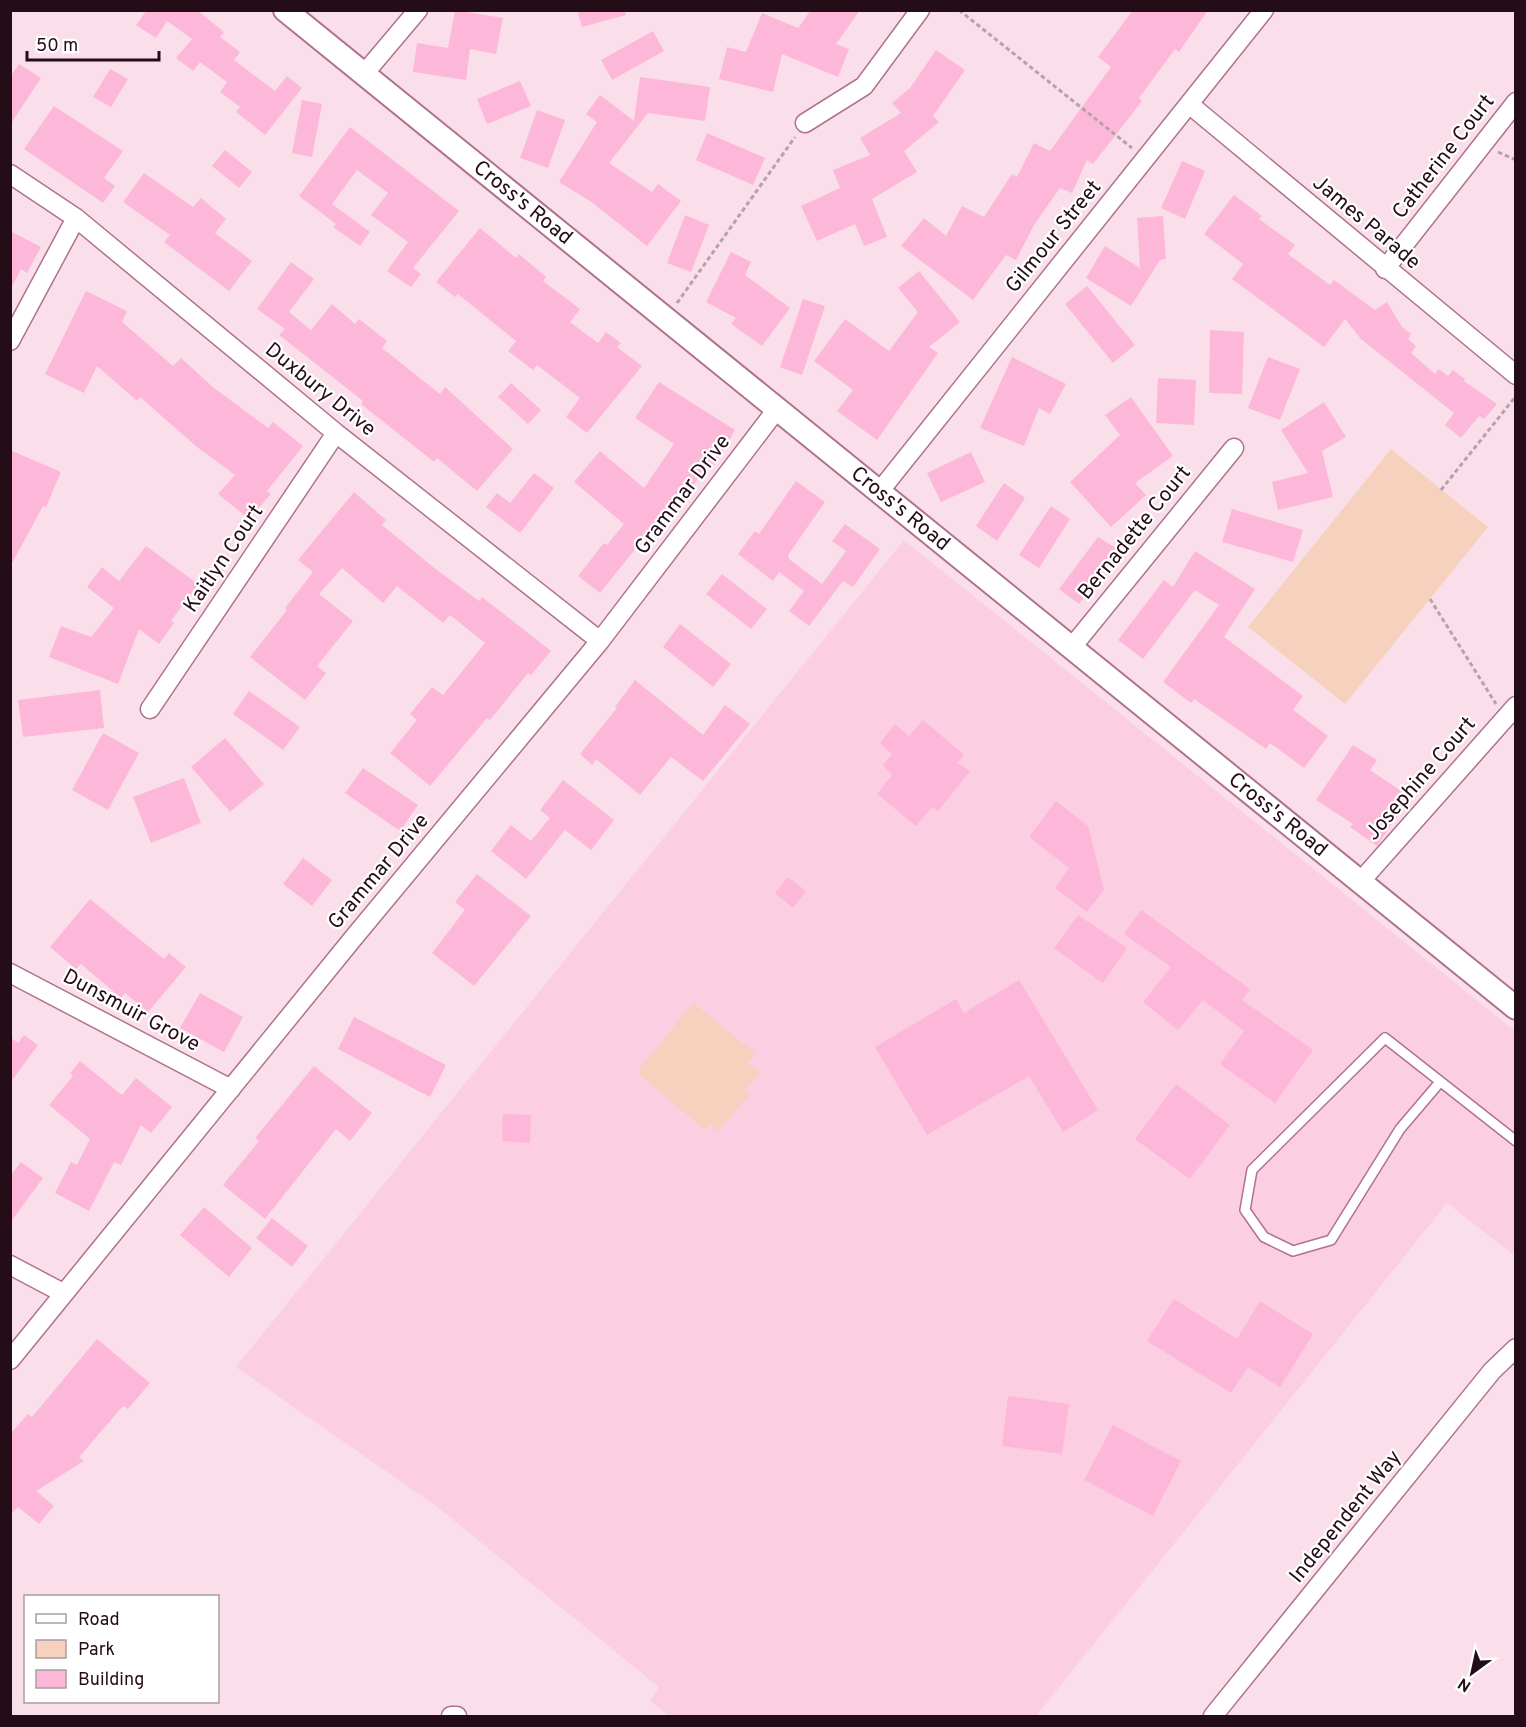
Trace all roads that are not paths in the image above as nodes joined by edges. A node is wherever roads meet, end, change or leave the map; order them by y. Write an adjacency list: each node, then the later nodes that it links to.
1 (285, 10): 5 (street, Cross's Road)
2 (418, 10): 5 (street)
3 (920, 10): 8 (street)
4 (1264, 10): 7 (street, Gilmour Street)
5 (364, 74): 14 (street, Cross's Road)
6 (1515, 102): 11 (street, Catherine Court)
7 (1189, 104): 11 (street, James Parade); 17 (street, Gilmour Street)
8 (805, 123)
9 (10, 174): 10 (street, Duxbury Drive)
10 (76, 218): 12 (street); 15 (street, Duxbury Drive)
11 (1385, 269): 13 (street, James Parade)
12 (10, 341)
13 (1515, 375)
14 (777, 409): 17 (street, Cross's Road); 18 (street, Grammar Drive)
15 (336, 433): 18 (street, Duxbury Drive); 20 (street, Kaitlyn Court)
16 (1234, 448): 19 (street, Bernadette Court)
17 (879, 492): 19 (street, Cross's Road)
18 (600, 641): 26 (street, Grammar Drive)
19 (1072, 647): 22 (street, Cross's Road)
20 (150, 710)
21 (1510, 712): 22 (street, Josephine Court)
22 (1360, 882): 24 (street, Cross's Road)
23 (10, 973): 26 (street, Dunsmuir Grove)
24 (1515, 1008)
25 (1440, 1082): 25 (lane); 27 (lane)
26 (231, 1089): 29 (street, Grammar Drive)
27 (1515, 1141)
28 (10, 1265): 29 (street)
29 (63, 1293): 31 (street, Grammar Drive)
30 (1515, 1348): 34 (street, Independent Way)
31 (10, 1360)
32 (451, 1716): 33 (street)
33 (457, 1716)
34 (1213, 1716)

